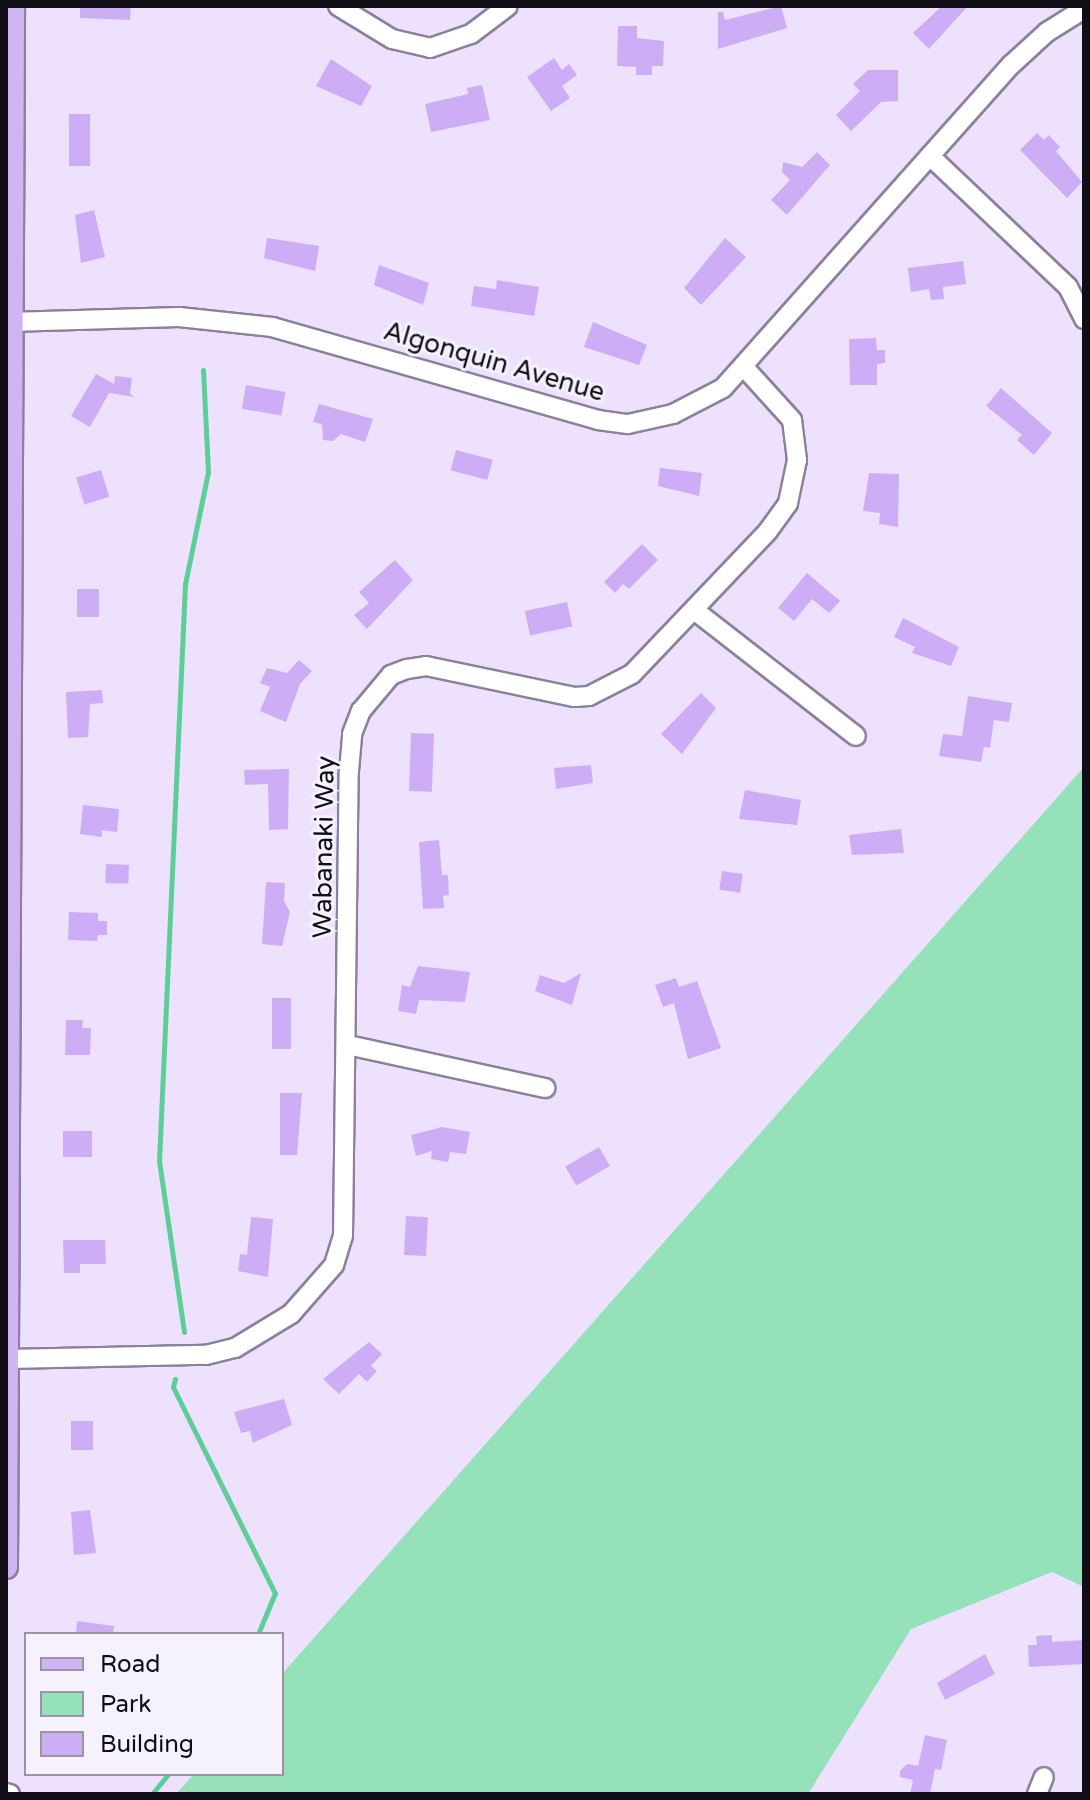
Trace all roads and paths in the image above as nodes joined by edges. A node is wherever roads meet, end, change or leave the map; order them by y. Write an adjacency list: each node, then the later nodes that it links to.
1 (13, 6): 7 (main road)
2 (338, 6): 3 (street)
3 (508, 6)
4 (1084, 9): 5 (street, Algonquin Avenue)
5 (930, 156): 6 (street); 8 (street, Algonquin Avenue)
6 (1084, 319)
7 (9, 322): 8 (street, Algonquin Avenue); 13 (main road)
8 (743, 366): 9 (street, Wabanaki Way)
9 (694, 610): 10 (street); 11 (street, Wabanaki Way)
10 (856, 736)
11 (348, 1045): 12 (street); 13 (street, Wabanaki Way)
12 (545, 1088)
13 (8, 1359): 14 (main road)
14 (6, 1567)

